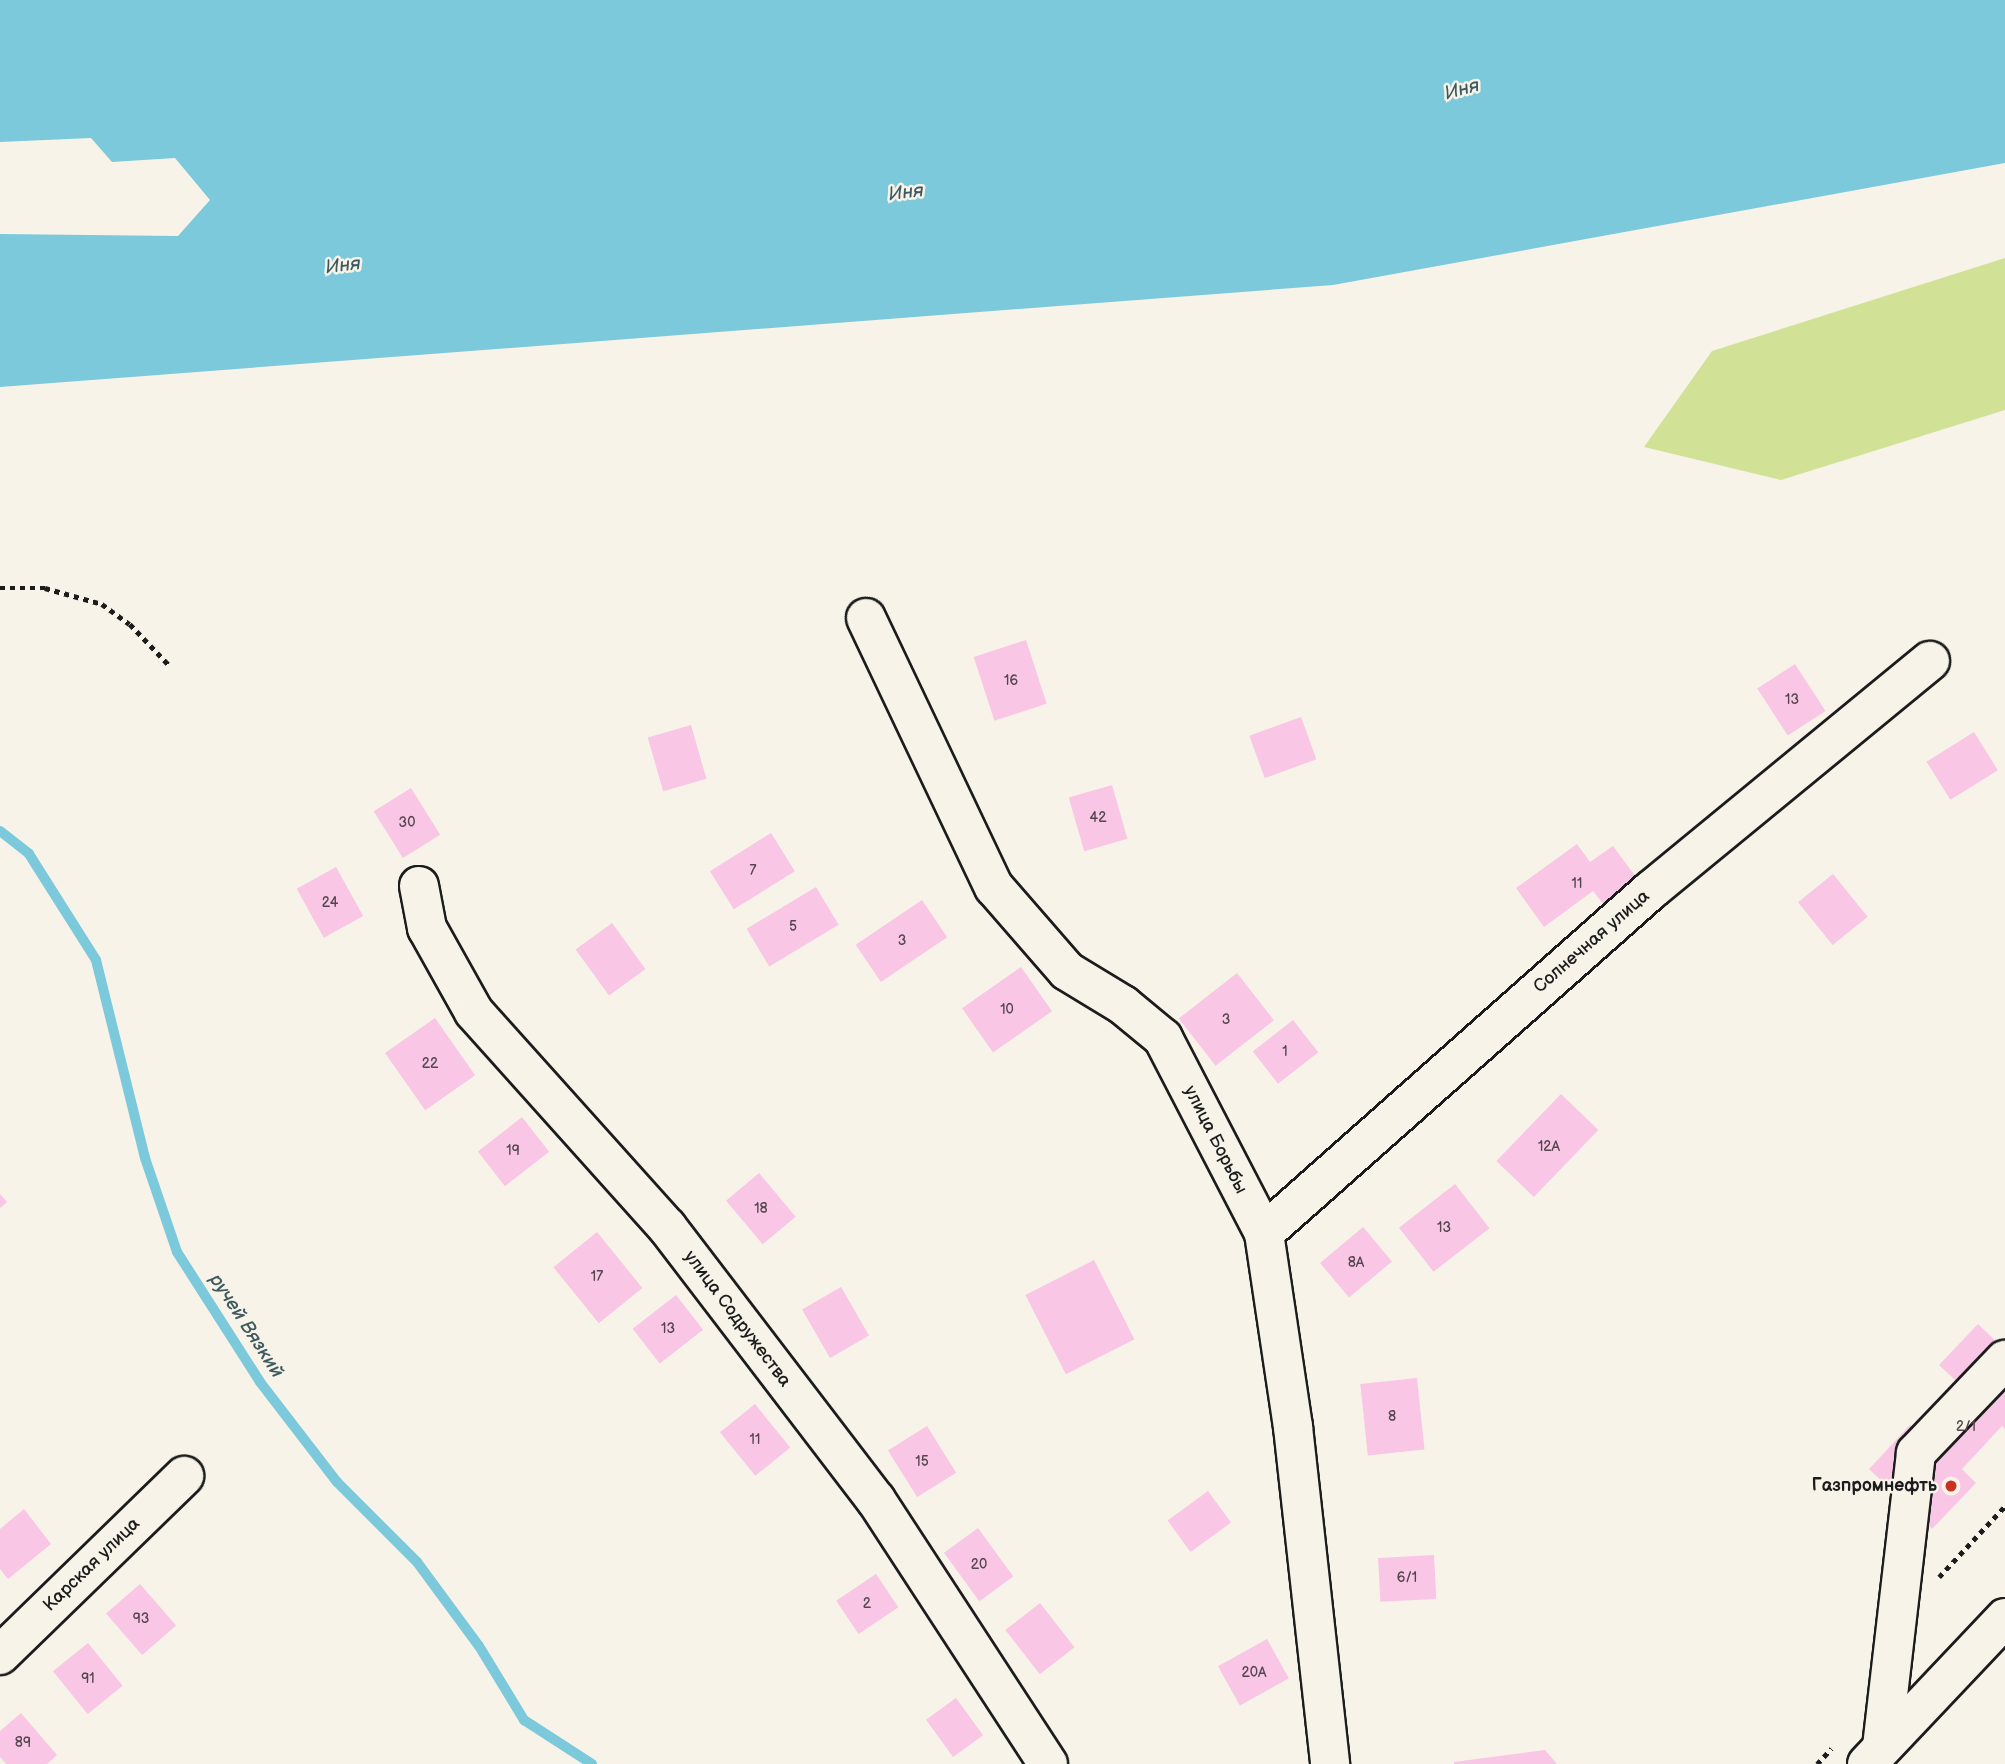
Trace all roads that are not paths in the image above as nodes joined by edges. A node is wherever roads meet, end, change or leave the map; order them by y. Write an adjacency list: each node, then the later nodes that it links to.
1 (866, 618): 4 (street, улица Борьбы)
2 (1930, 661): 4 (street, Солнечная улица)
3 (419, 886): 10 (street, улица Содружества)
4 (1264, 1233): 11 (street, улица Борьбы)
5 (2005, 1360): 9 (street)
6 (184, 1476): 8 (street, Карская улица)
7 (2005, 1618): 9 (street)
8 (0, 1655)
9 (1875, 1756)
10 (1048, 1764)
11 (1330, 1764)

